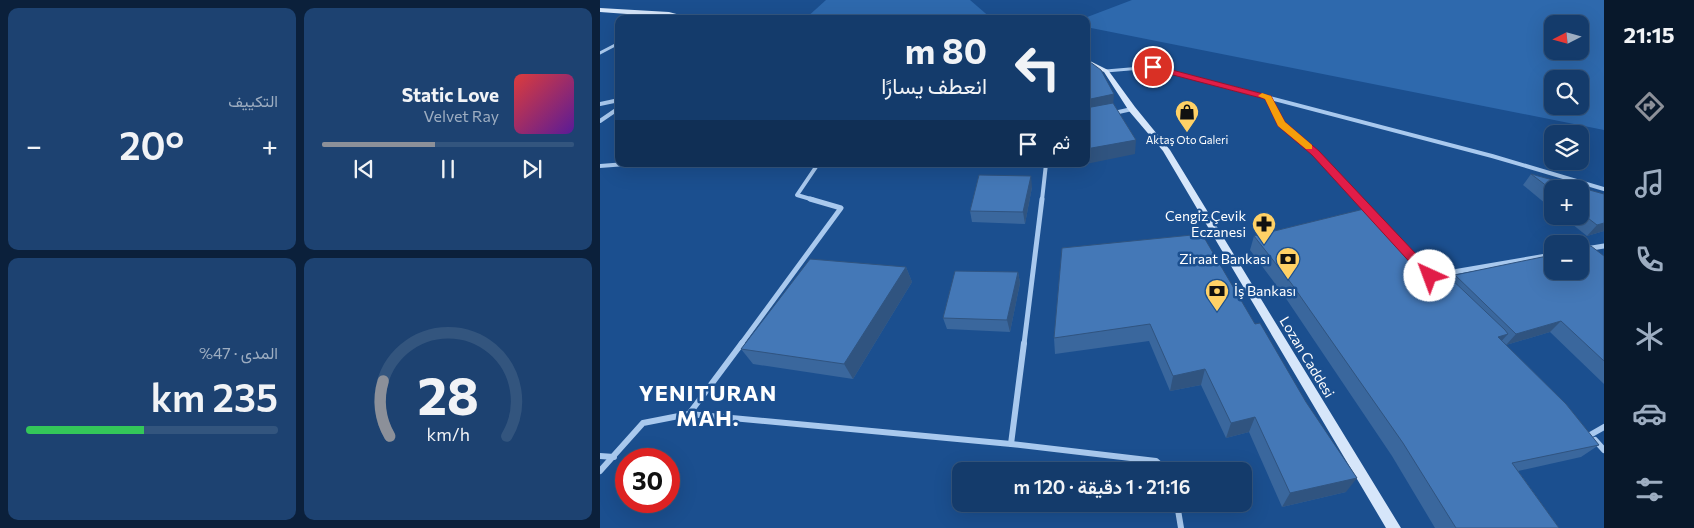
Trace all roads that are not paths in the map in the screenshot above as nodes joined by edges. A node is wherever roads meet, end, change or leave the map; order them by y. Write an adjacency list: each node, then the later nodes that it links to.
1 (600, 10): 2 (main road)
2 (668, 14): 3 (main road)
3 (673, 15)
4 (615, 44): 5 (street)
5 (600, 53)
6 (1090, 63): 7 (main road, Lozan Caddesi)
7 (1106, 71): 8 (street); 11 (main road, Lozan Caddesi)
8 (1268, 97): 19 (street); 20 (street)
9 (615, 101): 10 (street)
10 (600, 104)
11 (1132, 109): 13 (street); 39 (main road, Lozan Caddesi)
12 (615, 111): 14 (street)
13 (1104, 115)
14 (600, 121)
15 (615, 165): 16 (street)
16 (600, 166)
17 (816, 167): 27 (street)
18 (1046, 167): 31 (street)
19 (1604, 189)
20 (1376, 218)
21 (1604, 246): 23 (street)
22 (1403, 247): 25 (street)
23 (1589, 248)
24 (1544, 256): 25 (street)
25 (1430, 276): 26 (street)
26 (1444, 290)
27 (689, 414): 31 (street); 34 (street)
28 (1604, 427): 30 (street)
29 (1583, 428): 30 (street)
30 (1590, 435): 32 (street)
31 (1011, 444): 35 (street)
32 (1604, 450)
33 (600, 456): 34 (street)
34 (614, 456): 36 (street)
35 (1157, 462)
36 (600, 471)
37 (1178, 512): 38 (street)
38 (1181, 528)
39 (1394, 528)

